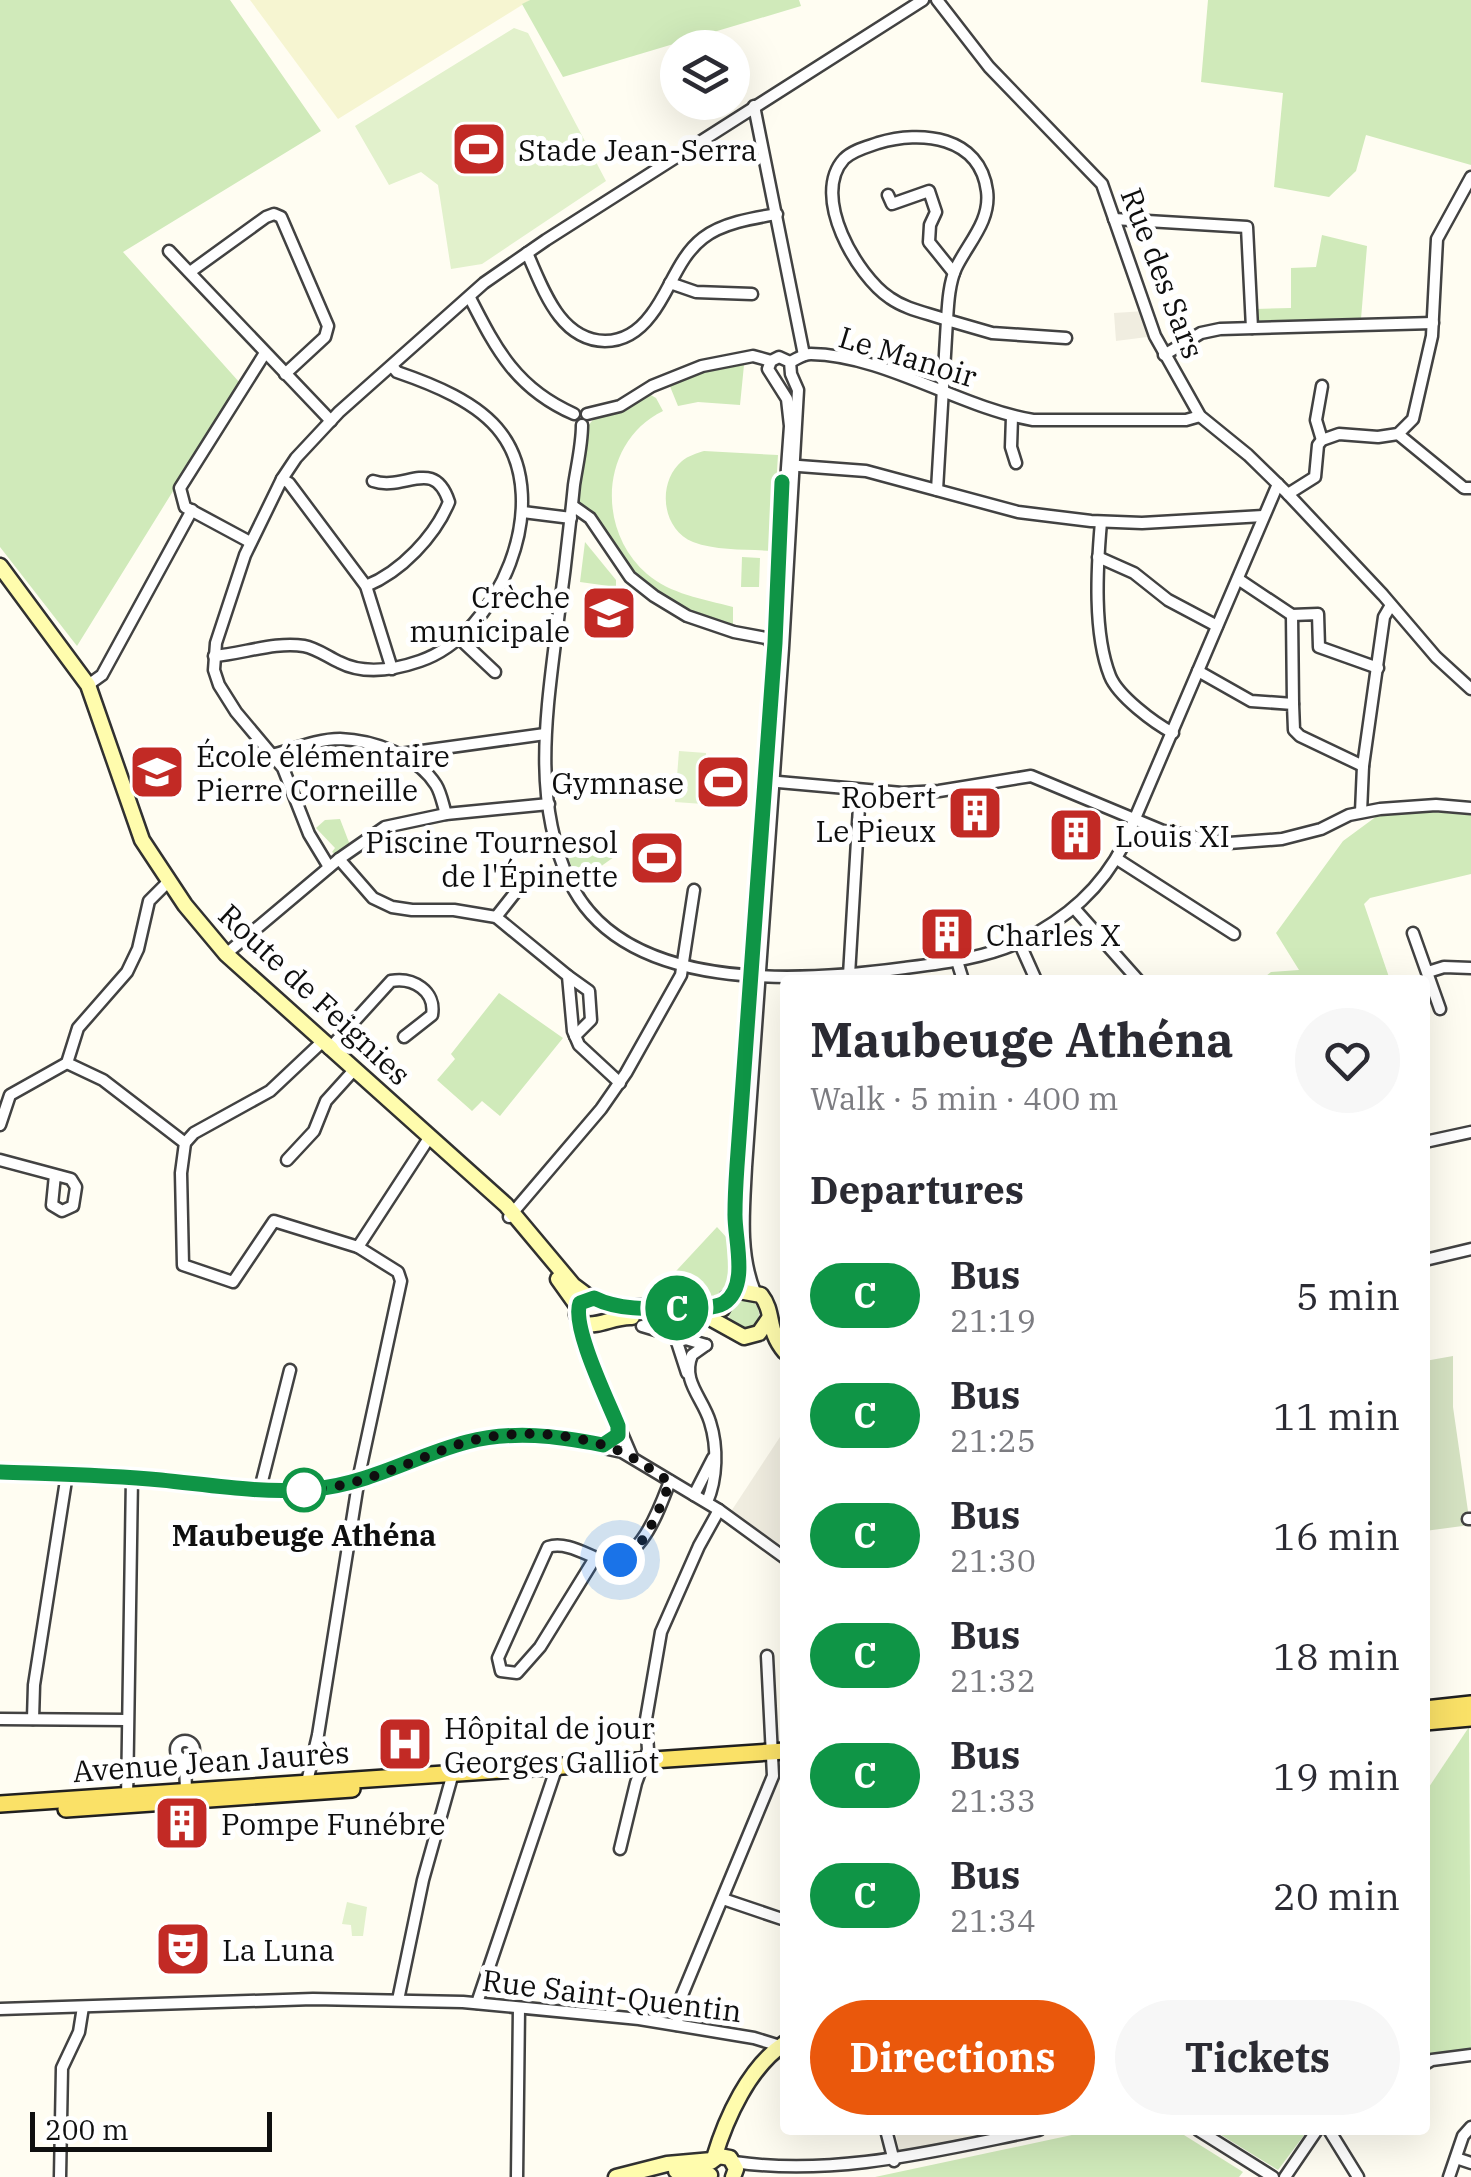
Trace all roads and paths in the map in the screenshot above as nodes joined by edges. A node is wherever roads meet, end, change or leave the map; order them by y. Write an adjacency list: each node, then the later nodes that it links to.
1 (923, 0): 3 (street)
2 (937, 0): 7 (street, Rue des Sars)
3 (754, 106): 6 (street); 9 (street)
4 (1471, 177): 16 (street)
5 (892, 204): 11 (street)
6 (777, 214): 12 (street); 21 (street)
7 (1114, 219): 17 (street); 20 (street, Rue des Sars)
8 (169, 251): 10 (street)
9 (527, 253): 12 (street); 14 (street)
10 (190, 272): 19 (street); 25 (street)
11 (954, 273): 15 (street); 15 (street)
12 (670, 283): 13 (street)
13 (752, 294)
14 (470, 298): 23 (street); 31 (street)
15 (947, 320): 18 (street); 28 (street)
16 (1433, 324): 17 (street); 33 (street)
17 (1252, 328): 20 (street)
18 (1066, 338)
19 (265, 353): 25 (street); 43 (street)
20 (1164, 354): 30 (street, Rue des Sars)
21 (804, 355): 24 (street, Le Manoir); 28 (street, Le Manoir)
22 (771, 360): 24 (street); 26 (street); 31 (street)
23 (392, 366): 32 (street); 44 (street)
24 (790, 368): 26 (street); 59 (street)
25 (285, 374): 32 (street)
26 (773, 378): 59 (street)
27 (1322, 386): 34 (street)
28 (943, 390): 29 (street, Le Manoir); 41 (street)
29 (1012, 416): 30 (street, Le Manoir); 35 (street)
30 (1200, 416): 39 (street, Rue des Sars)
31 (584, 419): 46 (street)
32 (330, 421): 37 (street)
33 (1398, 434): 34 (street); 40 (street)
34 (1322, 440): 42 (street)
35 (1016, 463)
36 (799, 466): 41 (street)
37 (282, 479): 48 (street); 52 (street)
38 (373, 482): 52 (street)
39 (1278, 484): 42 (street, Rue des Sars); 45 (street)
40 (1471, 488)
41 (937, 490): 47 (street)
42 (1288, 494): 53 (street, Rue des Sars)
43 (192, 510): 48 (street); 65 (street)
44 (523, 512): 46 (street); 56 (street)
45 (1262, 516): 47 (street); 51 (street)
46 (574, 518): 59 (street); 69 (street)
47 (1102, 522): 49 (street)
48 (250, 542): 60 (street)
49 (1098, 556): 55 (street); 68 (street)
50 (0, 566): 65 (street, Route de Feignies)
51 (1238, 579): 54 (street); 55 (street)
52 (366, 586): 61 (street)
53 (1391, 605): 62 (street); 66 (street, Rue des Sars)
54 (1292, 615): 57 (street); 58 (street)
55 (1216, 626): 63 (street)
56 (460, 640): 61 (street); 64 (street)
57 (1319, 647): 58 (street); 62 (street)
58 (1293, 648): 67 (street)
59 (779, 650): 73 (street)
60 (214, 656): 61 (street); 71 (street)
61 (392, 668)
62 (1378, 668): 72 (street)
63 (1198, 671): 67 (street); 68 (street)
64 (495, 672)
65 (88, 685): 83 (street, Route de Feignies)
66 (1471, 689)
67 (1293, 704): 72 (street)
68 (1173, 733): 79 (street)
69 (544, 734): 70 (street); 75 (street)
70 (399, 754): 71 (street); 78 (street)
71 (272, 756): 82 (street)
72 (1363, 766): 77 (street)
73 (769, 781): 74 (street); 104 (street)
74 (860, 790): 79 (street); 96 (street)
75 (549, 804): 78 (street); 93 (street)
76 (1471, 808): 77 (street)
77 (1361, 812): 79 (street)
78 (446, 814): 80 (street)
79 (1136, 819): 81 (street)
80 (339, 859): 82 (street); 87 (street)
81 (1117, 859): 86 (street); 89 (street)
82 (329, 867): 91 (street)
83 (168, 882): 91 (street, Route de Feignies); 111 (street)
84 (522, 884): 87 (street)
85 (694, 890): 93 (street)
86 (1074, 908): 90 (street); 101 (street)
87 (496, 916): 103 (street)
88 (1413, 933): 95 (street)
89 (1234, 934)
90 (1018, 942): 92 (street); 100 (street)
91 (226, 954): 110 (street, Route de Feignies)
92 (958, 960): 98 (street); 99 (street)
93 (684, 965): 104 (street); 113 (street)
94 (1471, 968): 95 (street)
95 (1428, 972): 102 (street)
96 (849, 974): 97 (street); 98 (street)
97 (843, 975)
98 (890, 975)
99 (962, 975)
100 (1034, 975)
101 (1134, 975)
102 (1429, 975)
103 (568, 976): 108 (street); 108 (street)
104 (757, 976): 105 (street); 126 (street); 127 (street)
105 (780, 977)
106 (1430, 978): 107 (street)
107 (1440, 1009)
108 (576, 1036): 113 (street)
109 (404, 1037): 110 (street)
110 (326, 1045): 112 (street, Route de Feignies); 118 (street)
111 (67, 1063): 114 (street); 118 (street)
112 (354, 1070): 116 (street, Route de Feignies); 120 (street)
113 (620, 1083): 122 (street)
114 (0, 1125)
115 (1471, 1132): 117 (street)
116 (429, 1138): 122 (street, Route de Feignies); 123 (street)
117 (1430, 1141)
118 (185, 1143): 123 (street)
119 (0, 1160): 121 (street)
120 (287, 1160)
121 (55, 1175)
122 (511, 1215): 128 (street, Route de Feignies)
123 (358, 1247): 143 (street)
124 (1471, 1249): 125 (street)
125 (1430, 1259)
126 (755, 1292): 127 (street); 129 (street)
127 (728, 1298): 128 (street); 130 (street)
128 (591, 1313): 130 (street); 138 (street, Route de Feignies)
129 (768, 1320): 133 (street); 134 (street)
130 (724, 1324): 133 (street)
131 (642, 1326): 132 (street)
132 (675, 1336): 137 (street); 137 (street)
133 (752, 1336): 135 (street)
134 (780, 1345)
135 (780, 1359)
136 (290, 1370): 145 (street)
137 (688, 1377): 139 (street)
138 (623, 1443): 143 (street); 144 (street)
139 (714, 1457): 146 (street); 147 (street)
140 (0, 1472): 141 (street)
141 (67, 1474): 142 (street); 156 (street)
142 (132, 1478): 145 (street); 157 (street)
143 (360, 1482): 145 (street); 164 (street)
144 (670, 1482): 146 (street); 150 (street)
145 (260, 1490)
146 (694, 1495): 147 (street)
147 (707, 1502): 148 (street)
148 (719, 1510): 149 (street); 161 (street)
149 (780, 1554)
150 (595, 1558): 150 (street)
151 (767, 1656): 159 (street)
152 (1471, 1704): 153 (main road)
153 (1430, 1708)
154 (1471, 1718): 158 (main road)
155 (0, 1719): 156 (street)
156 (32, 1719): 157 (street)
157 (127, 1720): 166 (street)
158 (1430, 1722)
159 (778, 1757): 161 (main road, Avenue Jean Jaurès); 170 (street)
160 (185, 1759): 165 (street)
161 (644, 1766): 162 (main road, Avenue Jean Jaurès); 163 (main road, Avenue Jean Jaurès); 169 (street)
162 (554, 1775): 163 (main road, Avenue Jean Jaurès); 173 (street)
163 (452, 1778): 164 (main road, Avenue Jean Jaurès); 166 (main road, Avenue Jean Jaurès); 172 (street)
164 (308, 1782): 165 (main road, Avenue Jean Jaurès)
165 (186, 1791): 166 (main road, Avenue Jean Jaurès)
166 (127, 1799): 167 (main road, Avenue Jean Jaurès); 168 (main road, Avenue Jean Jaurès)
167 (0, 1804)
168 (0, 1813)
169 (620, 1849)
170 (724, 1899): 171 (street); 177 (street)
171 (780, 1918)
172 (398, 2000): 173 (street, Rue Saint-Quentin); 174 (street, Rue Saint-Quentin)
173 (477, 2003): 175 (street, Rue Saint-Quentin)
174 (83, 2006): 176 (street, Rue Saint-Quentin); 197 (street)
175 (519, 2008): 177 (street, Rue Saint-Quentin); 198 (street)
176 (0, 2009)
177 (677, 2024): 178 (street, Rue Saint-Quentin)
178 (754, 2038): 179 (street, Rue Saint-Quentin); 182 (street)
179 (780, 2043)
180 (780, 2047): 182 (street)
181 (1471, 2055): 183 (street)
182 (766, 2060): 193 (street)
183 (1430, 2061)
184 (1468, 2134): 190 (street)
185 (887, 2135): 191 (street)
186 (1012, 2135): 191 (street)
187 (1206, 2135): 200 (street)
188 (1313, 2135): 201 (street)
189 (1333, 2135): 202 (street)
190 (1456, 2158): 192 (street); 196 (street)
191 (894, 2161): 193 (street)
192 (1471, 2164)
193 (722, 2168): 194 (street); 195 (street)
194 (683, 2173): 195 (street)
195 (634, 2174): 199 (street)
196 (1450, 2175): 203 (street)
197 (60, 2177)
198 (517, 2177)
199 (616, 2177)
200 (1274, 2177)
201 (1284, 2177)
202 (1358, 2177)
203 (1465, 2177)

